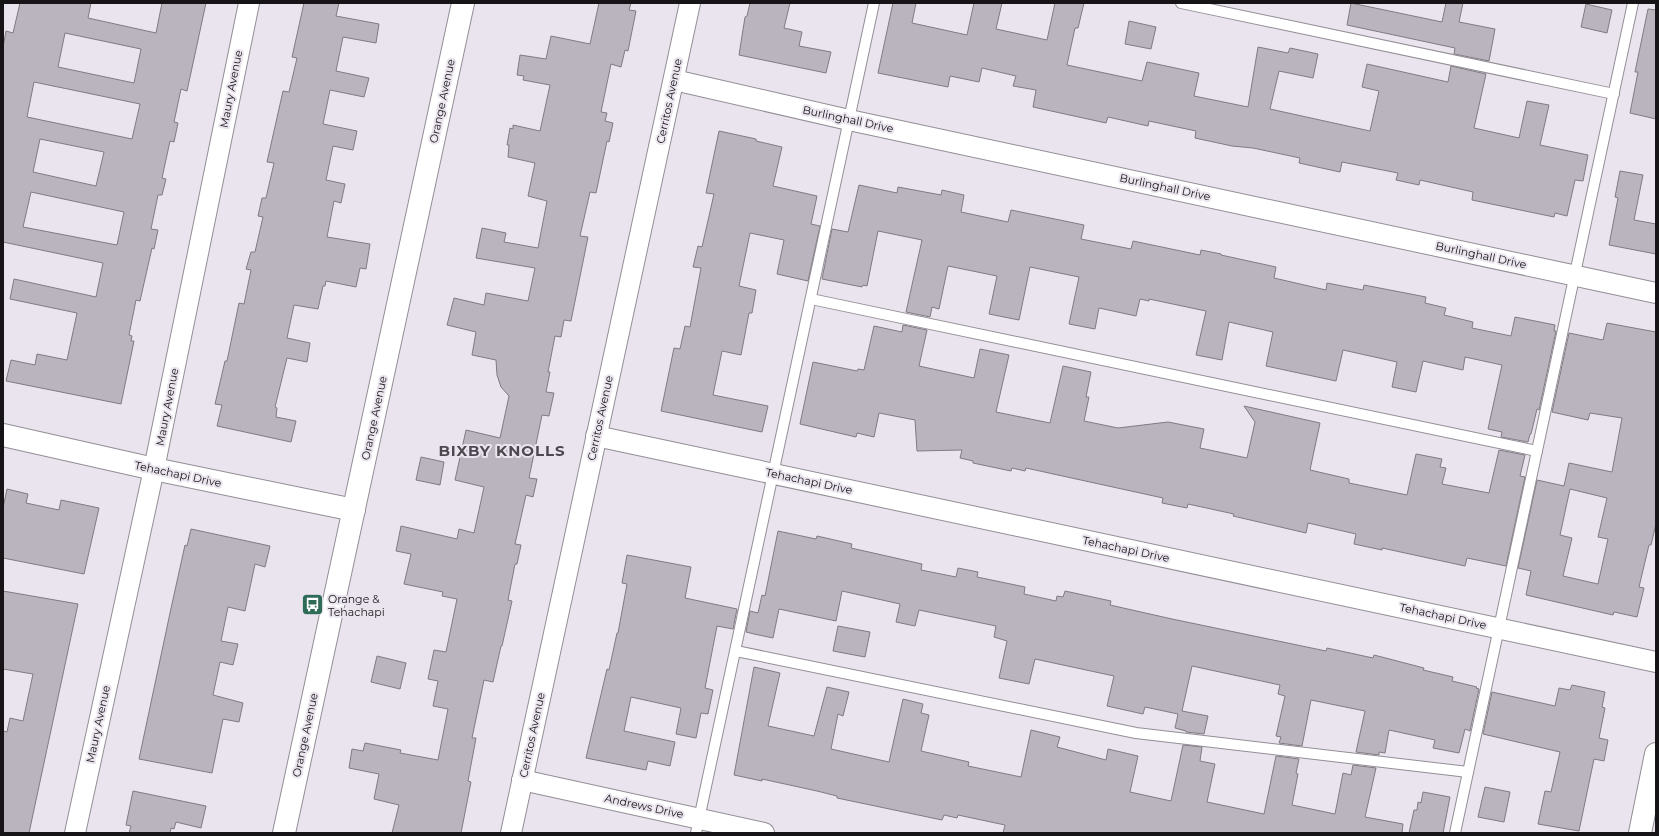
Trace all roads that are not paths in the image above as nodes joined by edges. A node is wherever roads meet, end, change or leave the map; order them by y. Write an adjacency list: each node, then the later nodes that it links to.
1 (249, 3): 16 (street, Maury Avenue)
2 (463, 3): 18 (street, Orange Avenue)
3 (690, 3): 7 (street, Cerritos Avenue)
4 (874, 3): 9 (lane)
5 (1182, 3): 8 (lane)
6 (1633, 3): 8 (lane)
7 (674, 80): 9 (street, Burlinghall Drive); 14 (street, Cerritos Avenue)
8 (1614, 94): 10 (lane)
9 (849, 120): 10 (street, Burlinghall Drive); 12 (lane)
10 (1575, 275): 11 (street, Burlinghall Drive); 15 (lane)
11 (1656, 293)
12 (811, 299): 15 (lane); 17 (lane)
13 (3, 435): 16 (street, Tehachapi Drive)
14 (596, 436): 17 (street, Tehachapi Drive); 24 (street, Cerritos Avenue)
15 (1537, 451): 19 (lane)
16 (154, 469): 18 (street, Tehachapi Drive); 26 (street, Maury Avenue)
17 (774, 474): 19 (street, Tehachapi Drive); 20 (lane)
18 (354, 510): 27 (street, Orange Avenue)
19 (1500, 628): 21 (street, Tehachapi Drive); 23 (lane)
20 (736, 651): 23 (lane); 25 (lane)
21 (1656, 662)
22 (1656, 754): 31 (street)
23 (1468, 772): 30 (lane)
24 (522, 780): 25 (street, Andrews Drive); 28 (street, Cerritos Avenue)
25 (698, 826): 29 (street, Andrews Drive)
26 (74, 833)
27 (284, 833)
28 (511, 833)
29 (764, 833)
30 (1455, 833)
31 (1640, 833)

